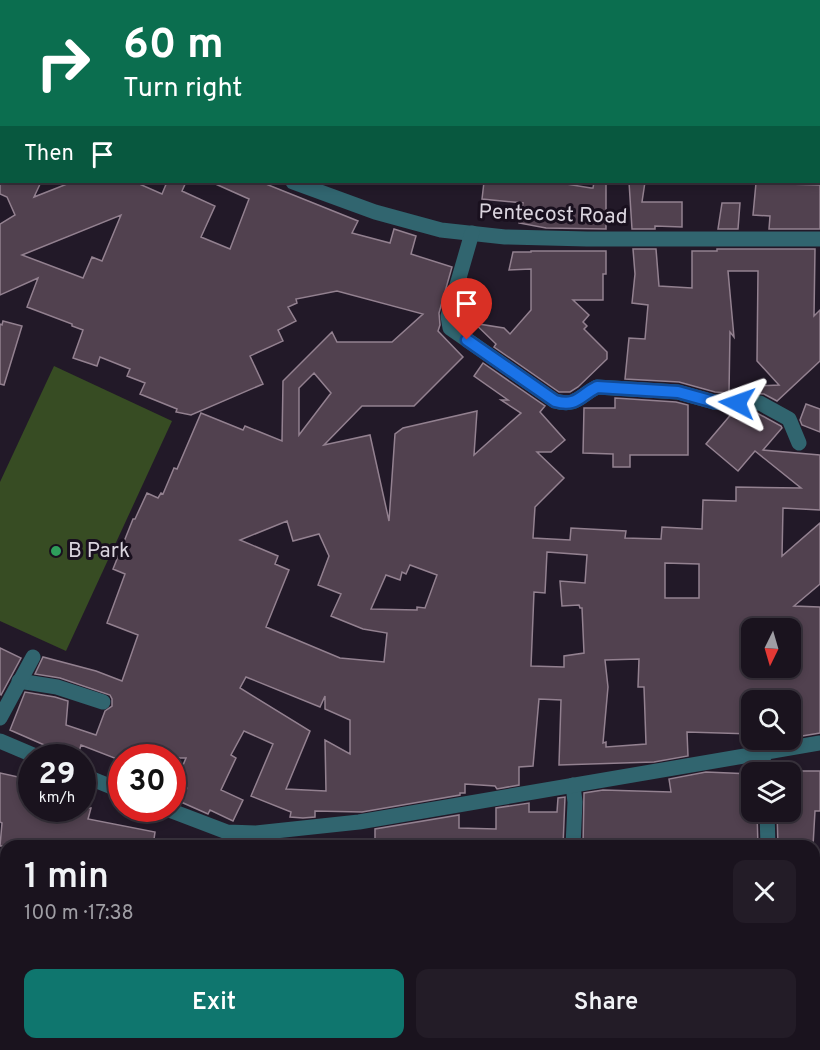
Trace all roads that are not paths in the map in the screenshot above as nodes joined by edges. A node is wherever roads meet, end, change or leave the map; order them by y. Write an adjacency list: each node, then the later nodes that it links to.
1 (296, 183): 2 (street, Pentecost Road)
2 (472, 233): 3 (street, Pentecost Road); 4 (street)
3 (820, 239)
4 (799, 444)
5 (33, 657): 6 (street)
6 (20, 681): 7 (street); 8 (street)
7 (103, 702)
8 (0, 718)
9 (0, 741): 11 (street)
10 (820, 742): 12 (street)
11 (18, 749)
12 (763, 753): 13 (street); 14 (street)
13 (763, 762)
14 (573, 785): 15 (street); 17 (street)
15 (186, 816)
16 (767, 822): 18 (street)
17 (573, 840)
18 (768, 840)

